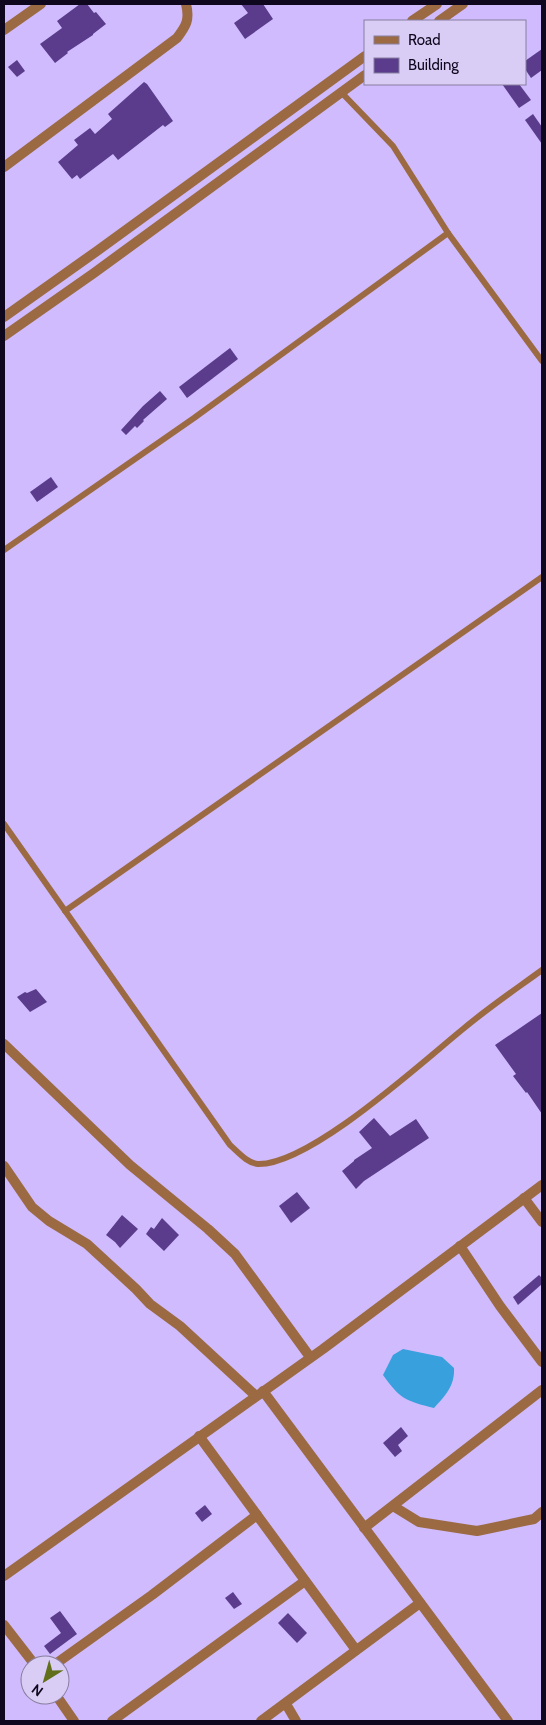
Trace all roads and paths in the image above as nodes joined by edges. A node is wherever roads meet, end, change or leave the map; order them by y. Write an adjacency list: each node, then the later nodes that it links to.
1 (41, 4): 7 (street)
2 (186, 4): 11 (street)
3 (437, 4): 5 (street)
4 (463, 4): 6 (street)
5 (413, 20)
6 (440, 20)
7 (4, 30)
8 (364, 57): 13 (street)
9 (364, 76): 10 (street)
10 (341, 92): 12 (lane); 14 (street)
11 (4, 167)
12 (448, 233): 15 (lane); 16 (lane)
13 (4, 317)
14 (4, 336)
15 (542, 361)
16 (4, 550)
17 (542, 577): 19 (lane)
18 (4, 824): 19 (lane)
19 (65, 911): 20 (lane)
20 (542, 970)
21 (4, 1044): 27 (street)
22 (4, 1166): 30 (street)
23 (542, 1185): 24 (street)
24 (524, 1198): 25 (street); 26 (street)
25 (542, 1222)
26 (460, 1246): 27 (street); 28 (street)
27 (310, 1357): 30 (street)
28 (542, 1362)
29 (542, 1390): 32 (street)
30 (260, 1394): 31 (street); 35 (street)
31 (199, 1436): 34 (street); 36 (street)
32 (393, 1506): 33 (street); 35 (street)
33 (542, 1512)
34 (257, 1515): 37 (street); 42 (street)
35 (364, 1528): 38 (street)
36 (4, 1576)
37 (305, 1581): 40 (street); 46 (street)
38 (420, 1603): 40 (street); 49 (street)
39 (4, 1625): 41 (street)
40 (356, 1650): 43 (street)
41 (27, 1655)
42 (68, 1655)
43 (286, 1704): 47 (street); 48 (street)
44 (63, 1705): 45 (street)
45 (74, 1721)
46 (112, 1721)
47 (261, 1721)
48 (296, 1721)
49 (508, 1721)

